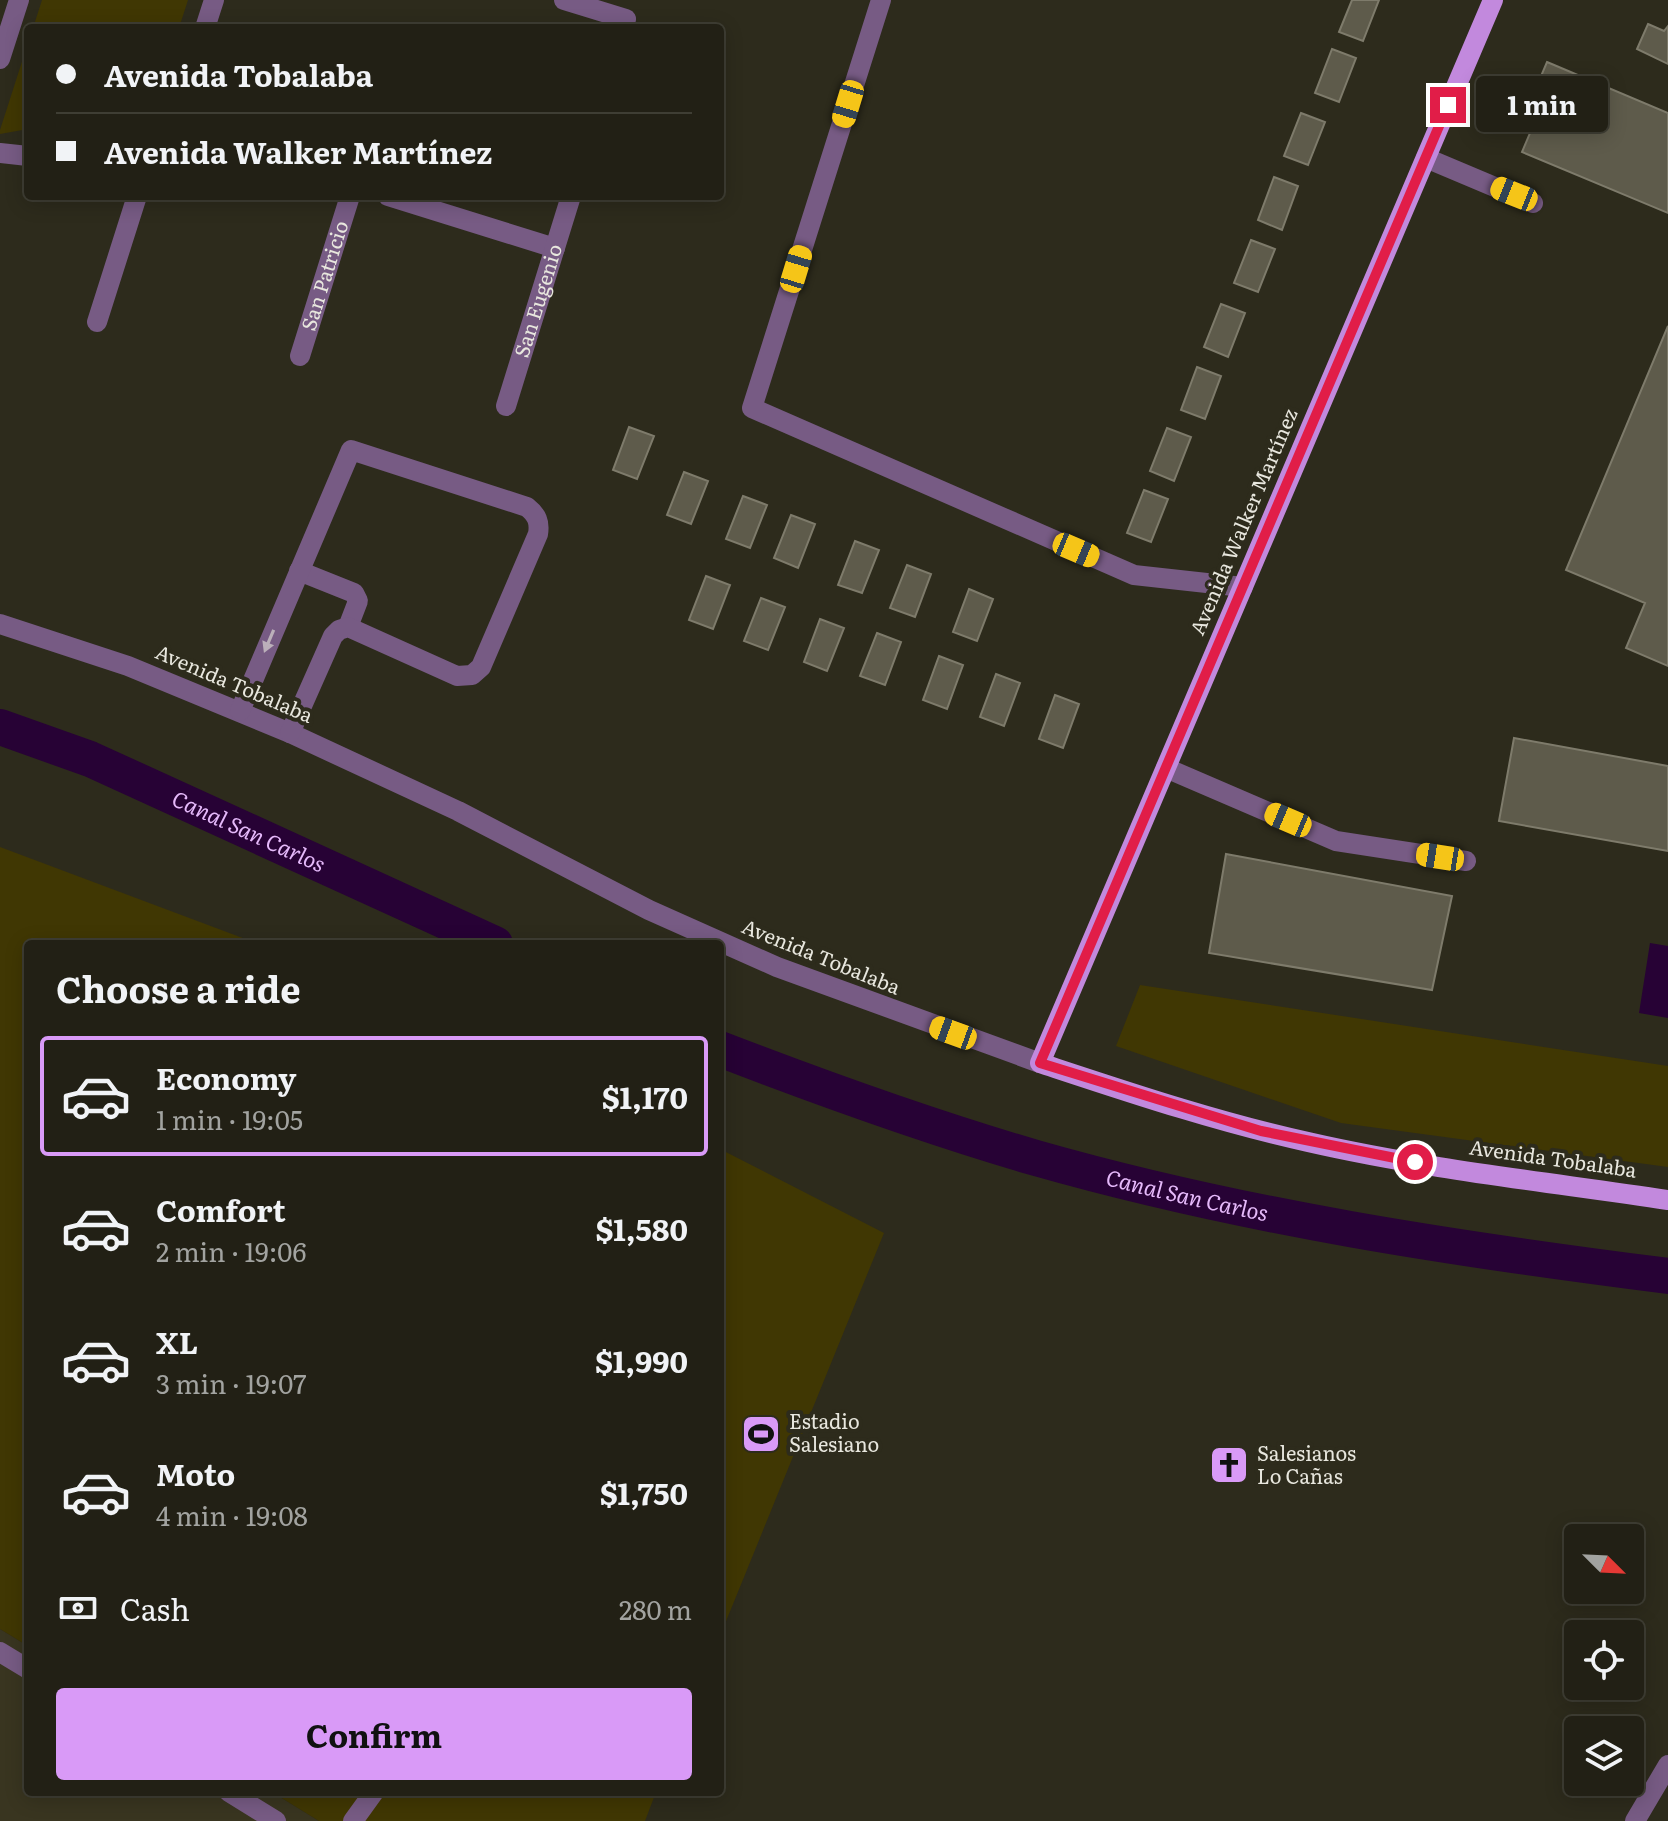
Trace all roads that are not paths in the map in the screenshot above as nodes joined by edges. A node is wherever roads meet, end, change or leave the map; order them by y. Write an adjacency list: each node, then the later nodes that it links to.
1 (19, 0): 8 (street)
2 (214, 0): 7 (street)
3 (564, 0): 6 (street)
4 (881, 0): 22 (street)
5 (1493, 0): 11 (main road, Avenida Walker Martínez)
6 (627, 16)
7 (206, 24)
8 (0, 59)
9 (0, 153): 10 (street)
10 (24, 156)
11 (1426, 158): 16 (street); 22 (main road, Avenida Walker Martínez)
12 (136, 200): 18 (street)
13 (349, 200): 19 (street, San Patricio)
14 (401, 200): 17 (street)
15 (570, 200): 17 (street, San Eugenio)
16 (1533, 203)
17 (555, 248): 20 (street, San Eugenio)
18 (97, 322)
19 (300, 356)
20 (506, 406)
21 (299, 571): 24 (street); 24 (street); 25 (street, one-way to 25)
22 (1243, 587): 27 (main road, Avenida Walker Martínez)
23 (0, 624): 25 (street, Avenida Tobalaba)
24 (348, 627): 26 (street)
25 (240, 711): 26 (street, Avenida Tobalaba)
26 (290, 733): 29 (street, Avenida Tobalaba)
27 (1166, 768): 28 (street); 31 (main road, Avenida Walker Martínez)
28 (1466, 861)
29 (713, 940)
30 (724, 945): 31 (street, Avenida Tobalaba)
31 (1040, 1063): 32 (main road, Avenida Tobalaba)
32 (1668, 1200)
33 (0, 1652): 34 (street)
34 (24, 1667)
35 (1668, 1765): 40 (street)
36 (235, 1796): 38 (street)
37 (371, 1796): 39 (street)
38 (276, 1821)
39 (353, 1821)
40 (1635, 1821)

